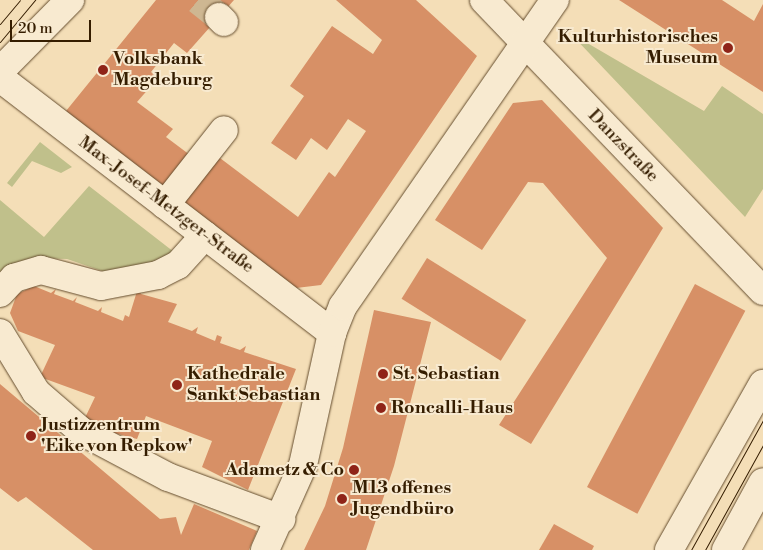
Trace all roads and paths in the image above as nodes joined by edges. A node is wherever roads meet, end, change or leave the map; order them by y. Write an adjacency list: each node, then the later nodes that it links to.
1 (70, 0): 5 (street)
2 (484, 0): 4 (street, Danzstraße)
3 (555, 0): 4 (street)
4 (524, 43): 10 (street, Danzstraße); 13 (street)
5 (0, 71)
6 (0, 78): 8 (street, Max-Josef-Metzger-Straße)
7 (224, 130): 8 (street)
8 (165, 205): 9 (street, Max-Josef-Metzger-Straße)
9 (204, 235): 11 (street); 13 (street, Max-Josef-Metzger-Straße)
10 (763, 291)
11 (0, 293)
12 (0, 333): 16 (street)
13 (332, 333): 16 (street)
14 (763, 384): 18 (street)
15 (763, 482): 19 (street)
16 (281, 519): 17 (street)
17 (265, 550)
18 (669, 550)
19 (726, 550)

